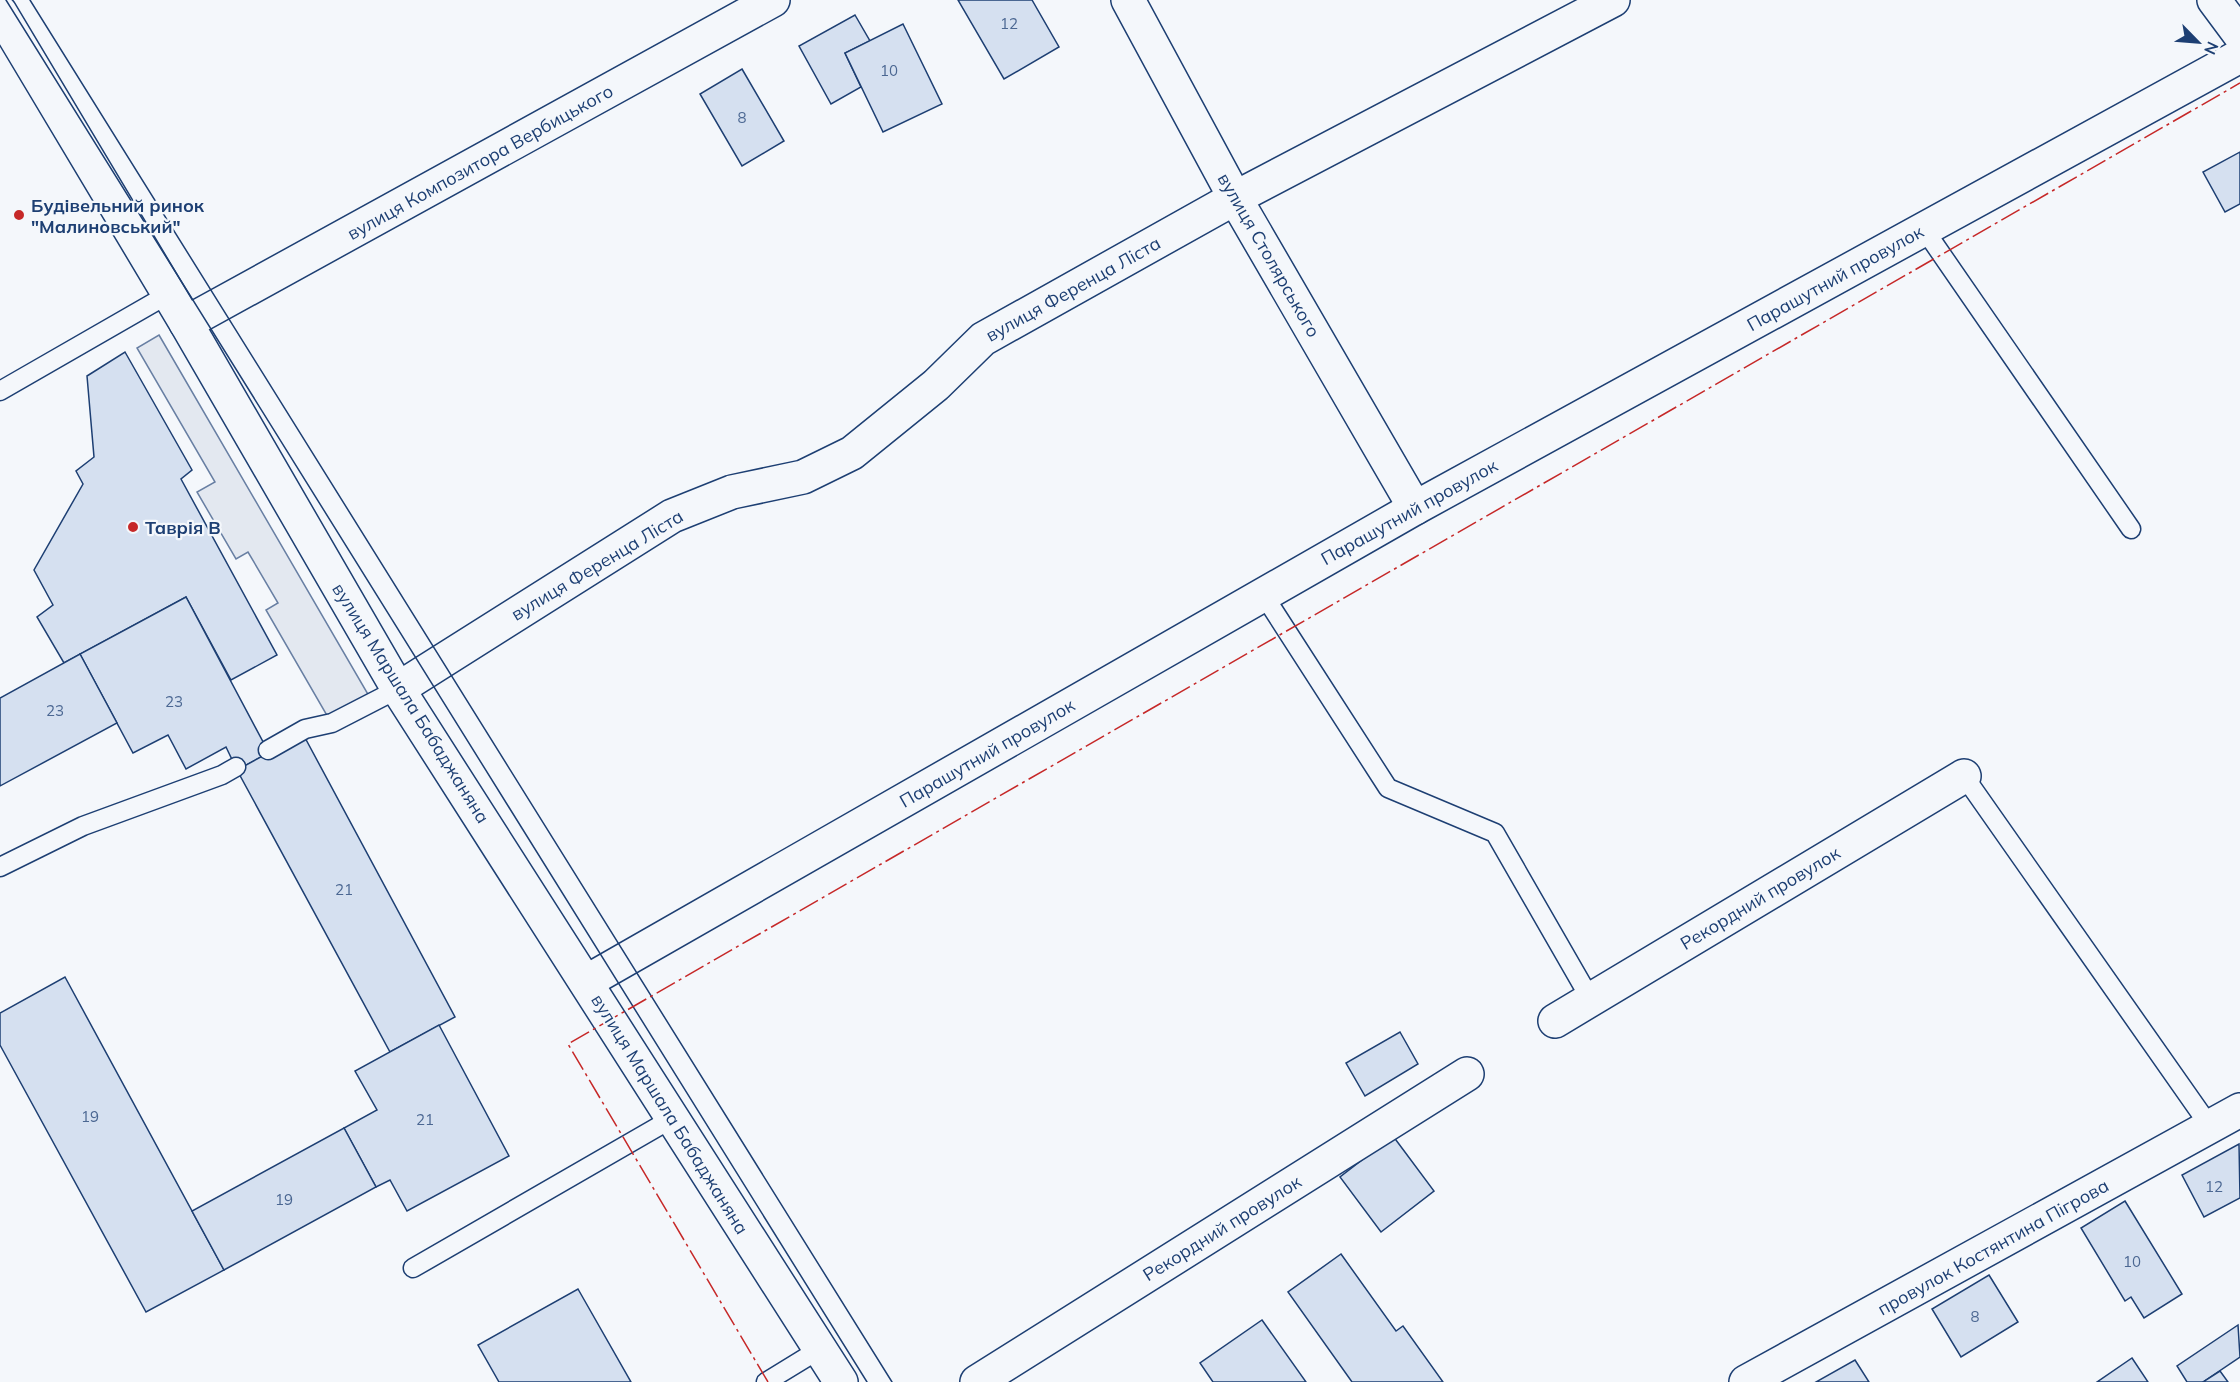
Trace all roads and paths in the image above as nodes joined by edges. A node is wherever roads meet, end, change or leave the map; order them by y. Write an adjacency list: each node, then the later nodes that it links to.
1 (773, 0): 11 (street, вулиця Композитора Вербицького)
2 (1128, 0): 8 (street, вулиця Столярського)
3 (1613, 0): 8 (street, вулиця Ференца Ліста)
4 (2214, 0): 6 (street)
5 (0, 12): 10 (street, вулиця Маршала Бабаджаняна)
6 (2240, 35)
7 (2240, 56): 9 (street, Парашутний провулок)
8 (1235, 198): 13 (street, вулиця Столярського); 16 (street, вулиця Ференца Ліста)
9 (1924, 229): 13 (street, Парашутний провулок); 14 (lane)
10 (167, 295): 11 (street, вулиця Маршала Бабаджаняна); 12 (lane)
11 (186, 323): 16 (street, вулиця Маршала Бабаджаняна)
12 (0, 391)
13 (1415, 508): 15 (street, Парашутний провулок)
14 (2131, 528)
15 (1263, 594): 21 (street, Парашутний провулок); 22 (lane)
16 (398, 689): 17 (lane); 21 (street, вулиця Маршала Бабаджаняна)
17 (268, 750)
18 (236, 767): 20 (lane)
19 (1964, 776): 22 (street, Рекордний провулок); 27 (lane)
20 (0, 867)
21 (586, 982): 26 (street, вулиця Маршала Бабаджаняна)
22 (1591, 1000): 23 (street, Рекордний провулок)
23 (1555, 1021)
24 (1467, 1074): 32 (street, Рекордний провулок)
25 (2240, 1110): 27 (street, провулок Костянтина Пігрова)
26 (673, 1118): 28 (lane); 29 (street, вулиця Маршала Бабаджаняна)
27 (2211, 1128): 33 (street, провулок Костянтина Пігрова)
28 (413, 1268)
29 (820, 1349): 30 (lane); 31 (street, вулиця Маршала Бабаджаняна)
30 (766, 1382)
31 (841, 1382)
32 (977, 1382)
33 (1746, 1382)

